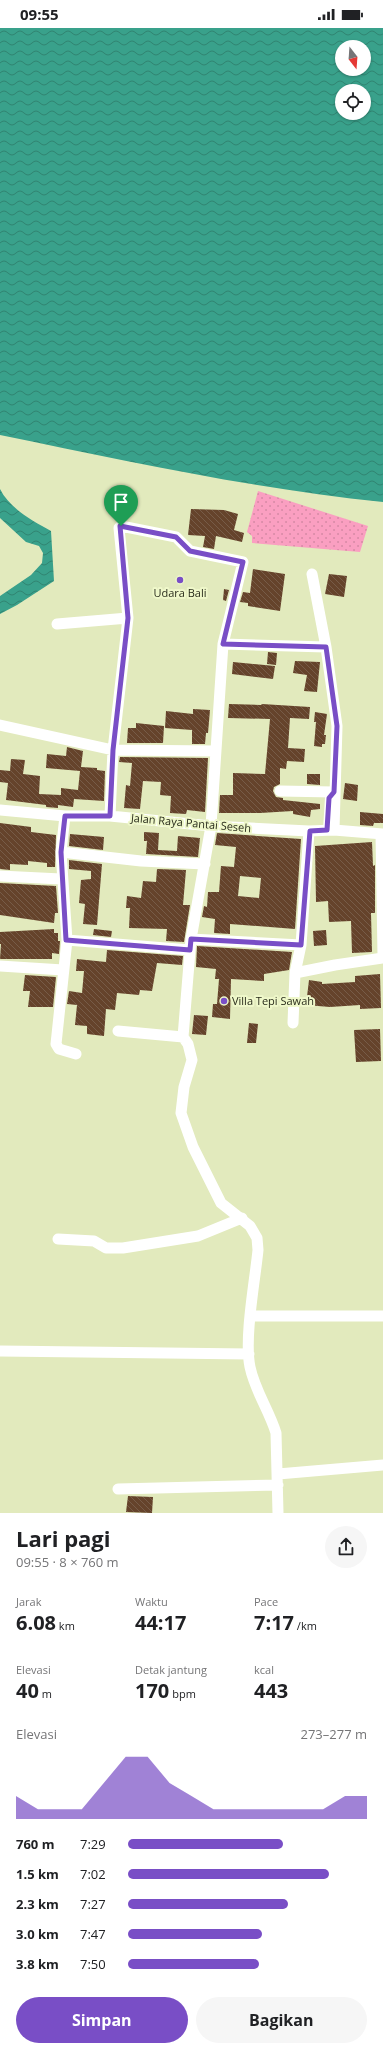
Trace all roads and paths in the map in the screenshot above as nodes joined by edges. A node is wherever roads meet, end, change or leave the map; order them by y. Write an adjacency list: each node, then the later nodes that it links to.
1 (312, 574): 5 (street)
2 (128, 618): 3 (street); 4 (street); 7 (street)
3 (57, 624)
4 (223, 644): 5 (street); 8 (street)
5 (326, 647): 10 (street)
6 (0, 725): 7 (street)
7 (113, 750): 8 (street); 13 (street)
8 (215, 751): 14 (street)
9 (280, 791): 10 (street)
10 (334, 792): 15 (street)
11 (0, 810): 12 (street, Jalan Raya Pantai Seseh)
12 (65, 816): 13 (street, Jalan Raya Pantai Seseh); 18 (street)
13 (110, 816): 14 (street, Jalan Raya Pantai Seseh)
14 (211, 826): 16 (street, Jalan Raya Pantai Seseh); 19 (street)
15 (331, 830): 16 (street, Jalan Raya Pantai Seseh); 17 (street, Jalan Raya Pantai Seseh)
16 (310, 831): 24 (street)
17 (382, 834): 25 (street)
18 (61, 852): 19 (street); 21 (street)
19 (205, 864): 23 (street)
20 (0, 876): 21 (street)
21 (61, 879): 22 (street)
22 (66, 940): 23 (street); 27 (street)
23 (190, 945): 24 (street); 31 (street)
24 (301, 945): 28 (street)
25 (383, 957): 28 (street)
26 (0, 966): 27 (street)
27 (63, 970): 32 (street)
28 (295, 972): 29 (street)
29 (293, 1023)
30 (118, 1031): 31 (street)
31 (183, 1038): 33 (street)
32 (76, 1054)
33 (242, 1218): 34 (street); 35 (street)
34 (58, 1239)
35 (251, 1316): 36 (street); 38 (street)
36 (383, 1316)
37 (0, 1351): 38 (street)
38 (250, 1354): 40 (street)
39 (383, 1465): 40 (street)
40 (278, 1474): 41 (street)
41 (278, 1485): 42 (street); 43 (street)
42 (118, 1489)
43 (278, 1513)

